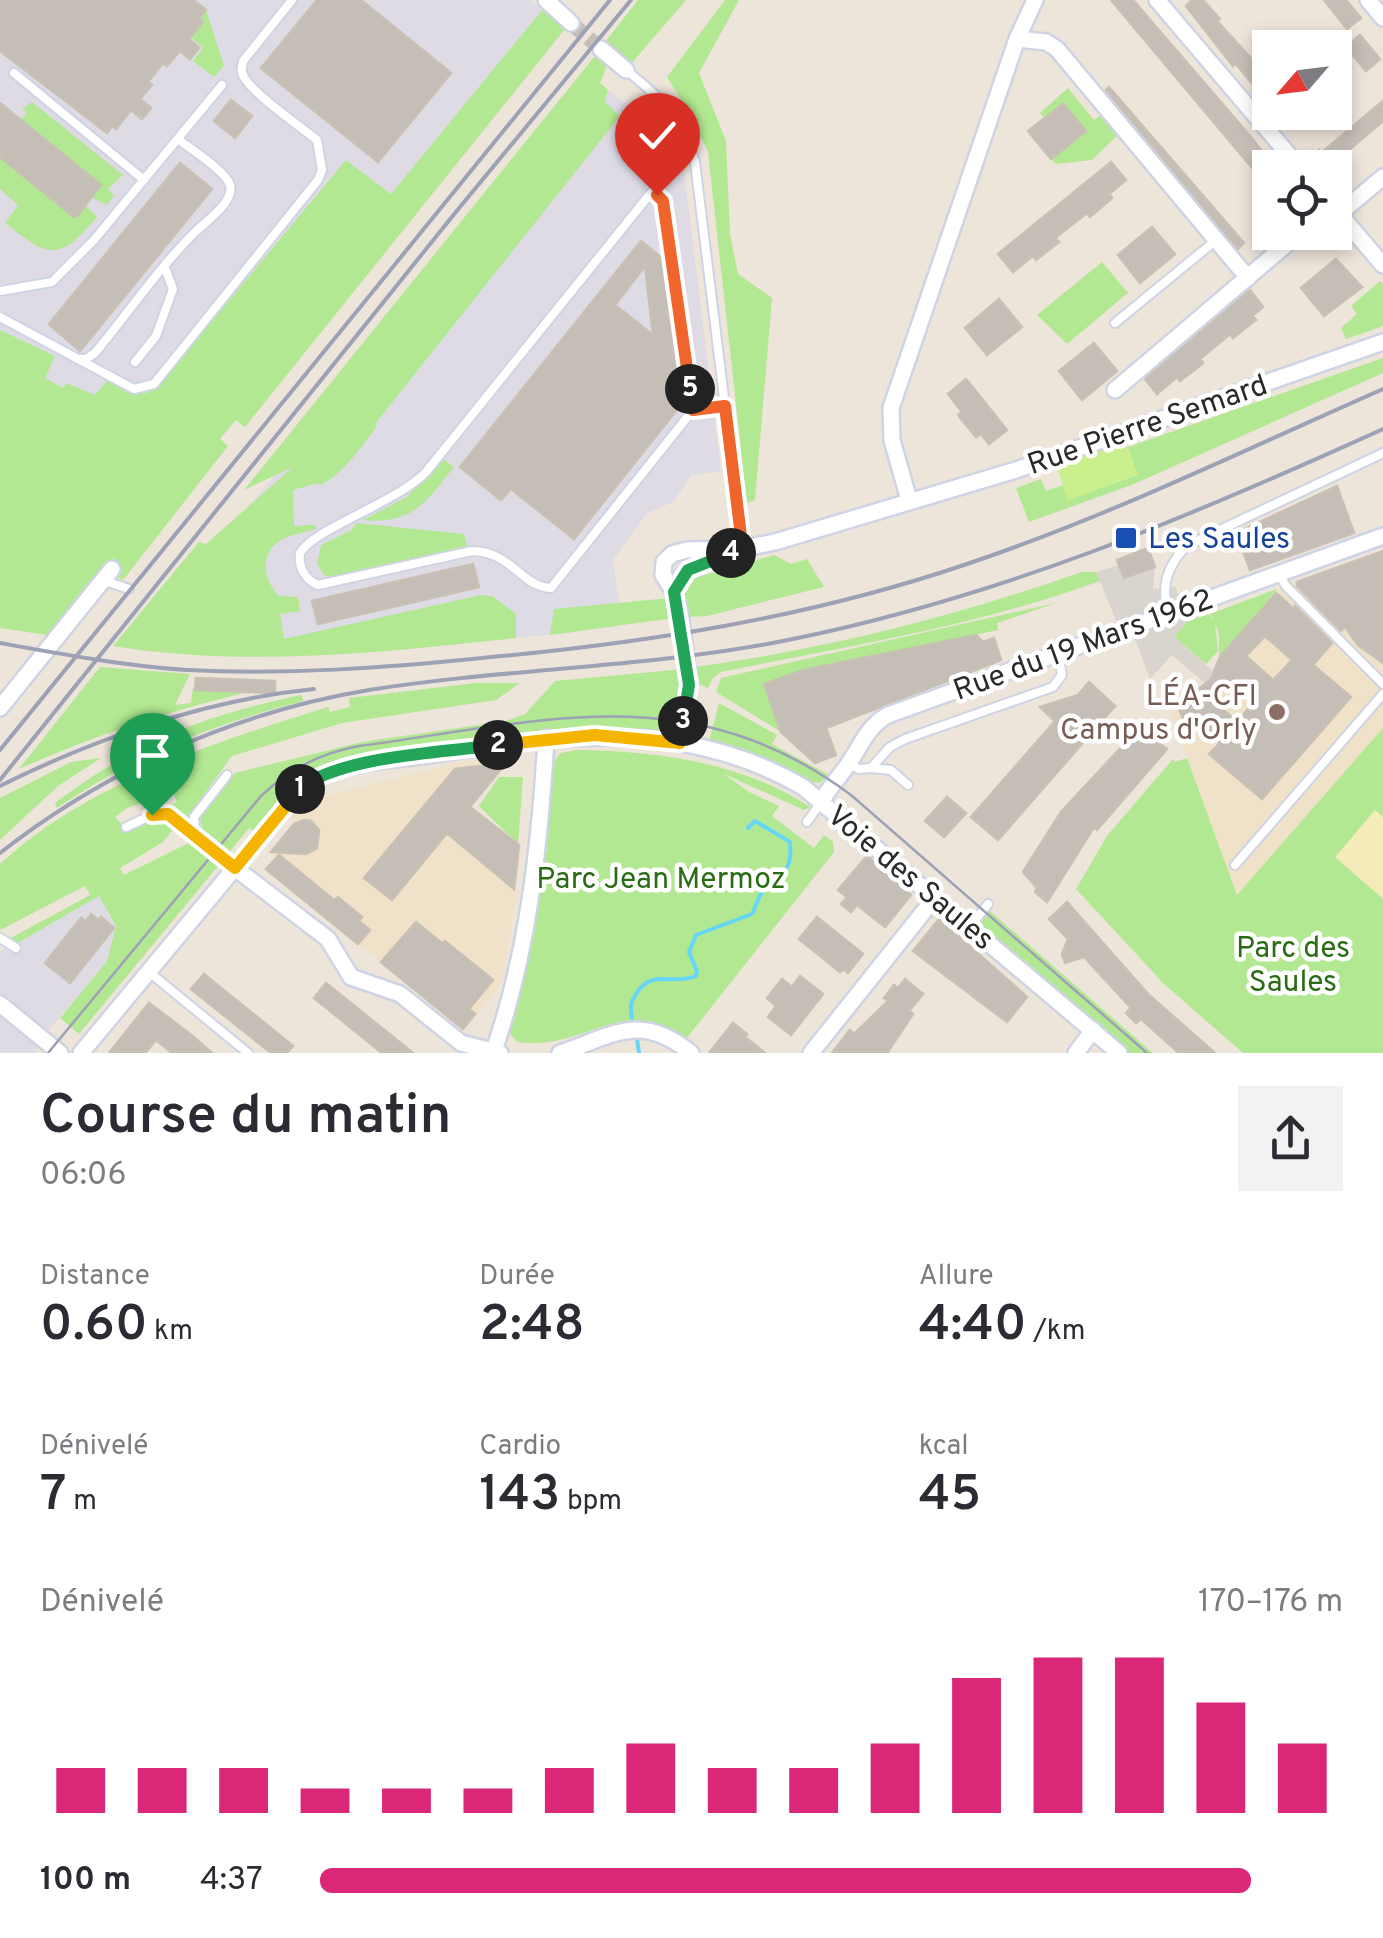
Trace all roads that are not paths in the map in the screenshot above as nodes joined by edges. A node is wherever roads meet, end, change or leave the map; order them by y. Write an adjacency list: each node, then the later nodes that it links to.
1 (292, 0): 28 (lane)
2 (546, 0): 7 (street)
3 (1035, 0): 8 (street)
4 (1157, 0): 14 (street)
5 (1368, 0): 6 (street)
6 (1383, 18)
7 (572, 23)
8 (1016, 39): 19 (street); 34 (street)
9 (601, 49): 10 (street)
10 (626, 70): 31 (lane)
11 (14, 73): 16 (lane)
12 (222, 85): 13 (lane)
13 (178, 139): 16 (lane); 22 (lane)
14 (1285, 150)
15 (1383, 176): 17 (street)
16 (144, 180): 24 (lane)
17 (1352, 200)
18 (1352, 229): 21 (street)
19 (1215, 241): 23 (street); 26 (lane)
20 (1280, 250): 23 (street)
21 (1383, 265)
22 (165, 268): 28 (lane); 29 (lane)
23 (1248, 278): 30 (street)
24 (0, 291)
25 (0, 318): 28 (lane)
26 (1115, 323)
27 (1383, 342): 34 (street, Rue Pierre Semard)
28 (78, 359)
29 (136, 362)
30 (1115, 390)
31 (725, 406): 32 (lane); 36 (lane)
32 (693, 410): 32 (lane)
33 (1383, 453): 40 (lane)
34 (910, 500): 36 (street, Rue Pierre Semard)
35 (1383, 536): 38 (street, Rue du 19 Mars 1962)
36 (738, 549): 46 (street, Rue Pierre Semard)
37 (108, 574): 39 (lane); 44 (street)
38 (1278, 574): 40 (street, Rue du 19 Mars 1962); 42 (lane)
39 (129, 589)
40 (1169, 614): 41 (street, Rue du 19 Mars 1962)
41 (1058, 654): 47 (street, Rue du 19 Mars 1962); 48 (lane)
42 (1383, 684)
43 (1383, 694): 55 (lane)
44 (0, 708)
45 (546, 738): 46 (street, Voie des Saules); 56 (street, Voie des Saules); 69 (street)
46 (680, 743): 51 (street, Voie des Saules)
47 (849, 764): 48 (lane); 51 (street, Rue du 19 Mars 1962)
48 (871, 768): 50 (lane)
49 (226, 775): 54 (lane)
50 (908, 785)
51 (822, 801): 52 (lane); 57 (street, Voie des Saules)
52 (807, 822)
53 (126, 827): 54 (lane)
54 (196, 837): 56 (lane)
55 (1235, 865)
56 (235, 868): 62 (street); 69 (street)
57 (933, 900): 59 (street, Voie des Saules); 71 (street)
58 (988, 904): 59 (lane)
59 (968, 929): 64 (street, Voie des Saules)
60 (0, 938): 61 (lane)
61 (16, 948)
62 (149, 972): 67 (street); 68 (lane)
63 (0, 1004): 66 (street)
64 (1093, 1030): 72 (street); 73 (street, Voie des Saules)
65 (688, 1050): 70 (street)
66 (60, 1053)
67 (81, 1053)
68 (248, 1053)
69 (496, 1053)
70 (560, 1053)
71 (811, 1053)
72 (1076, 1053)
73 (1119, 1053)

